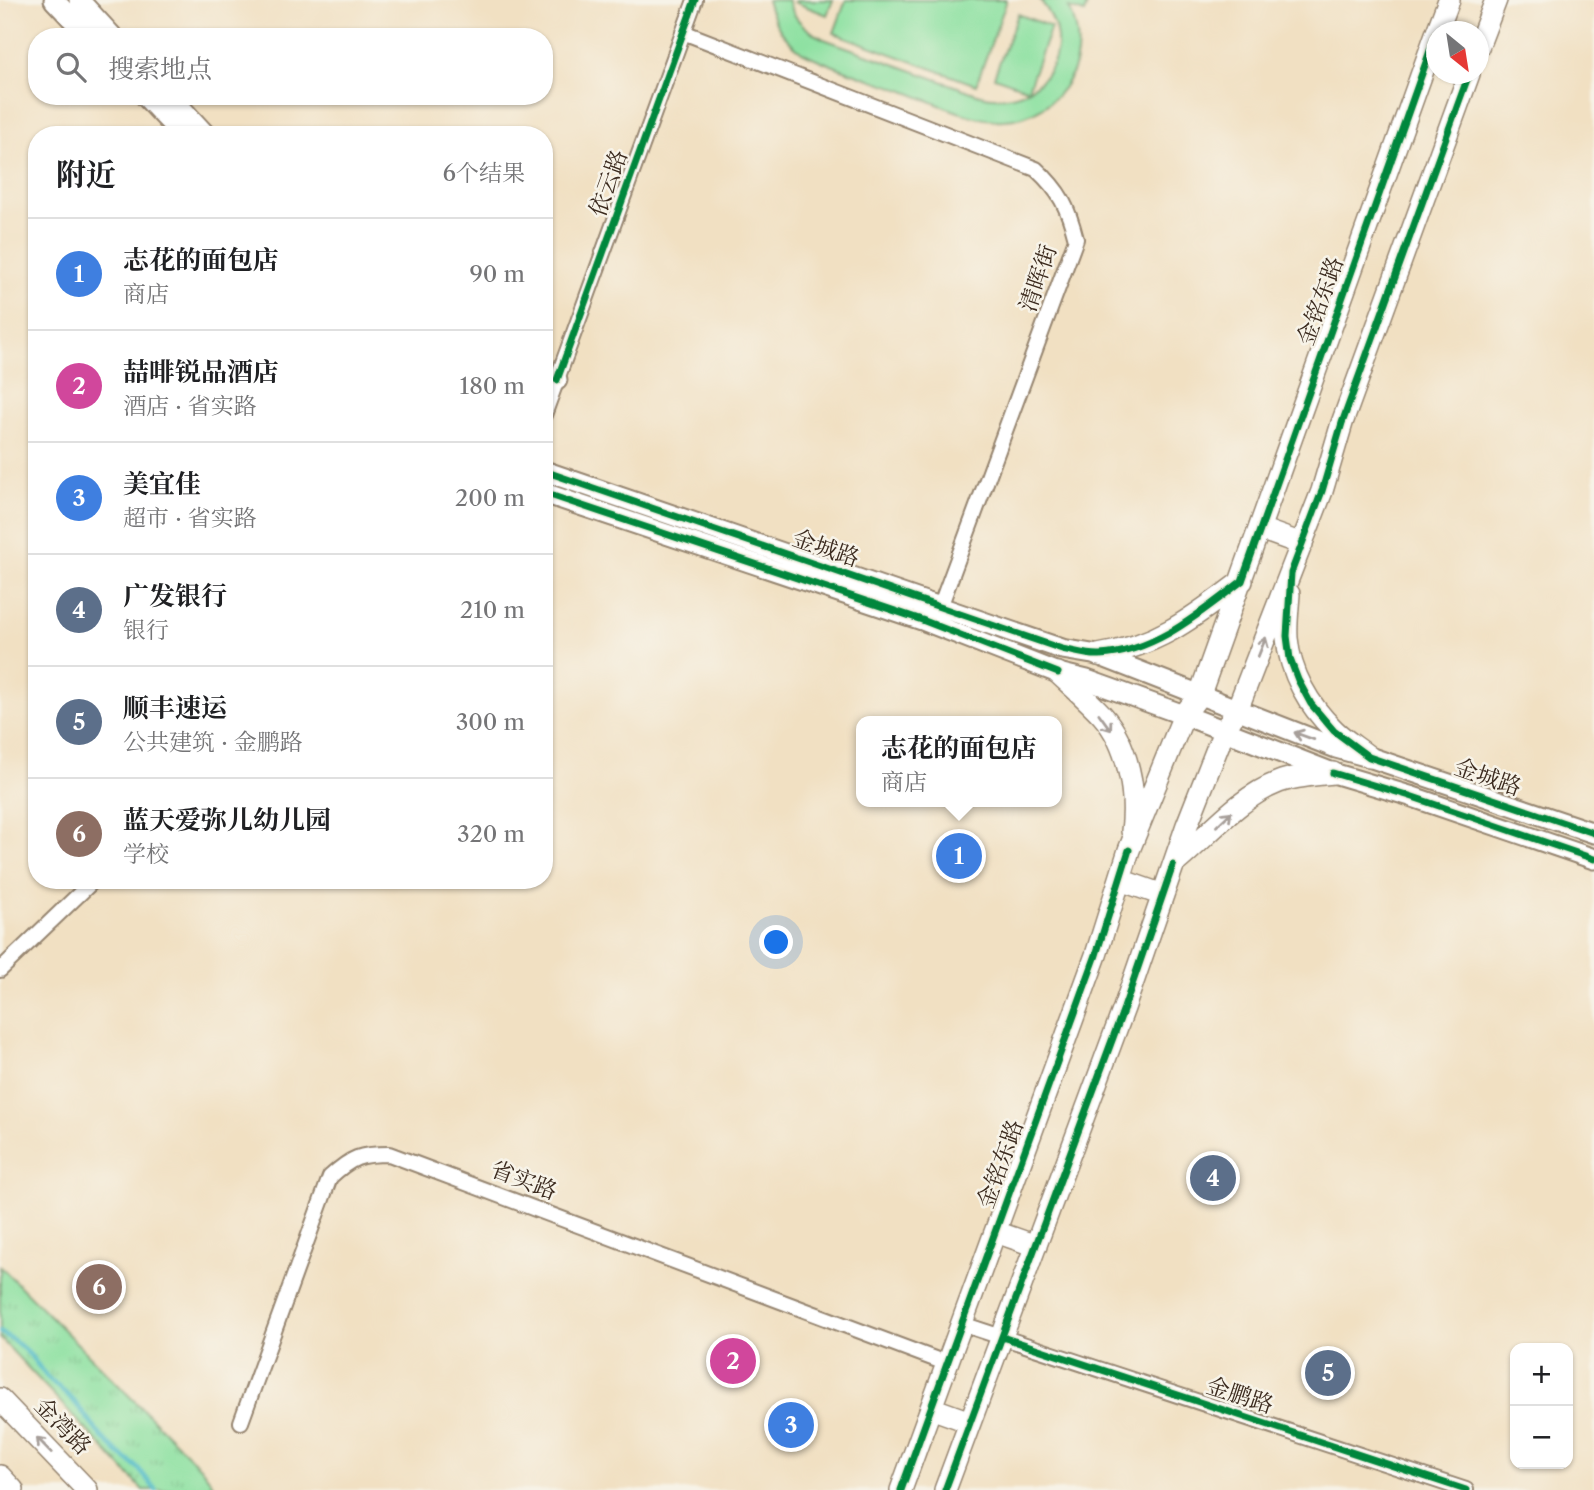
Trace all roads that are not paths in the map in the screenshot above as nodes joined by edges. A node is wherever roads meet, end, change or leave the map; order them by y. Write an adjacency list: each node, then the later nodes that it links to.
1 (54, 0): 8 (street)
2 (79, 0): 9 (street)
3 (695, 0): 10 (street, 依云路)
4 (1449, 0): 6 (main road, 金铭东路)
5 (1488, 2): 7 (main road)
6 (1441, 21)
7 (1484, 21)
8 (80, 28)
9 (105, 28)
10 (683, 32): 17 (street, 依云路); 24 (street, 清晖街)
11 (1426, 64): 20 (main road, 金铭东路)
12 (1465, 84): 21 (main road)
13 (154, 105): 15 (street)
14 (178, 105): 16 (street)
15 (173, 126)
16 (198, 126)
17 (553, 379)
18 (553, 474): 24 (street, 金城路)
19 (553, 497): 26 (street, 金城路)
20 (1260, 529): 21 (main road); 23 (main road, 金铭东路)
21 (1302, 544): 22 (main road)
22 (1291, 573): 28 (main road, one-way to 22); 31 (main road)
23 (1242, 581): 25 (main road); 27 (main road, 金铭东路)
24 (940, 607): 25 (street, 金城路)
25 (1098, 655): 27 (street, 金城路)
26 (1058, 673): 29 (street, 金城路); 34 (main road, one-way to 34)
27 (1200, 694): 28 (street, 金城路); 29 (main road, 金铭东路)
28 (1237, 710): 30 (main road); 31 (street, 金城路, one-way to 28)
29 (1184, 715): 30 (street, 金城路); 34 (main road, 金铭东路)
30 (1224, 731): 32 (street, 金城路); 36 (main road)
31 (1369, 757): 33 (street, 金城路)
32 (1333, 773): 35 (street, 金城路); 36 (main road, one-way to 32)
33 (1594, 833)
34 (1129, 850): 37 (main road, 金铭东路)
35 (1594, 859)
36 (1173, 865): 39 (main road)
37 (1120, 880): 39 (main road); 41 (main road, 金铭东路)
38 (85, 889): 40 (street)
39 (1163, 895): 42 (main road)
40 (0, 970)
41 (996, 1232): 42 (main road); 43 (main road, 金铭东路)
42 (1036, 1246): 44 (main road)
43 (962, 1324): 44 (street, 金鹏路); 45 (main road, 金铭东路)
44 (1002, 1337): 49 (main road); 55 (street, 金鹏路)
45 (948, 1364): 47 (main road, 金铭东路); 48 (street, 省实路)
46 (0, 1399): 52 (main road, 金湾路, one-way to 46)
47 (931, 1408): 49 (main road); 53 (main road, 金铭东路)
48 (241, 1422)
49 (970, 1422): 54 (main road)
50 (0, 1476): 51 (main road)
51 (13, 1490)
52 (87, 1490)
53 (901, 1490)
54 (945, 1490)
55 (1466, 1490)

